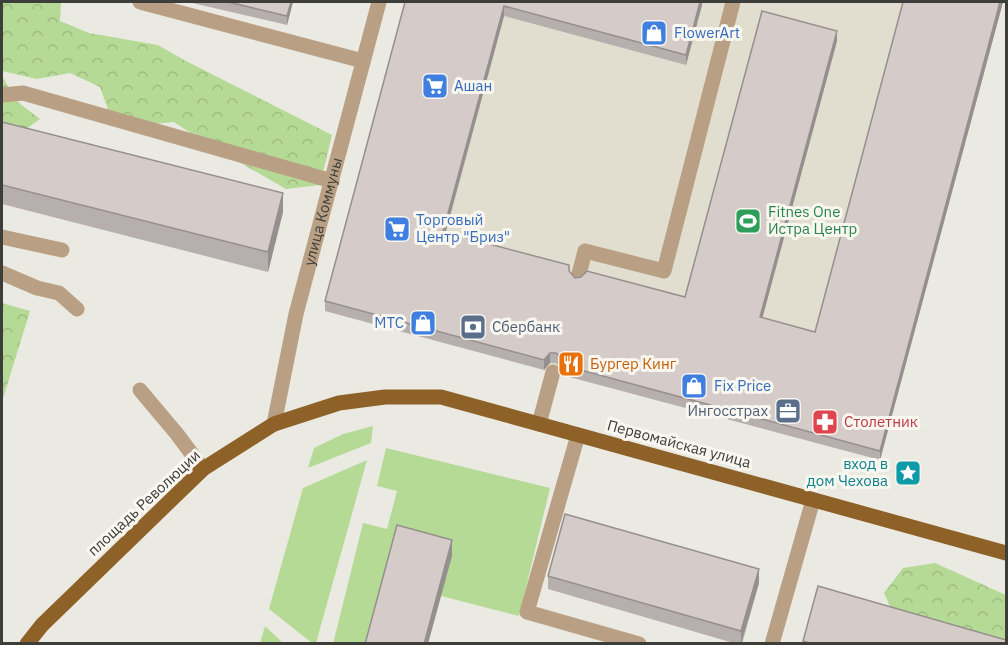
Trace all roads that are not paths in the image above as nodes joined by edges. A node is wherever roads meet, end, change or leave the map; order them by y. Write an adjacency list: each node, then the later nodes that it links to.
1 (140, 2): 4 (lane)
2 (379, 2): 4 (lane, улица Коммуны)
3 (733, 2): 10 (lane)
4 (363, 61): 6 (lane, улица Коммуны)
5 (2, 95): 6 (lane)
6 (332, 181): 15 (lane, улица Коммуны)
7 (2, 237): 8 (lane)
8 (62, 250)
9 (2, 273): 11 (lane)
10 (578, 278)
11 (77, 309)
12 (552, 372): 16 (lane)
13 (140, 390): 18 (lane)
14 (339, 403): 15 (main road, площадь Революции); 16 (main road, Первомайская улица)
15 (274, 424): 18 (main road, площадь Революции)
16 (539, 424): 17 (main road, Первомайская улица)
17 (578, 435): 19 (main road, Первомайская улица); 22 (lane)
18 (203, 469): 21 (main road, площадь Революции)
19 (813, 500): 20 (main road, Первомайская улица); 23 (lane)
20 (1006, 554)
21 (27, 644)
22 (639, 644)
23 (772, 644)

